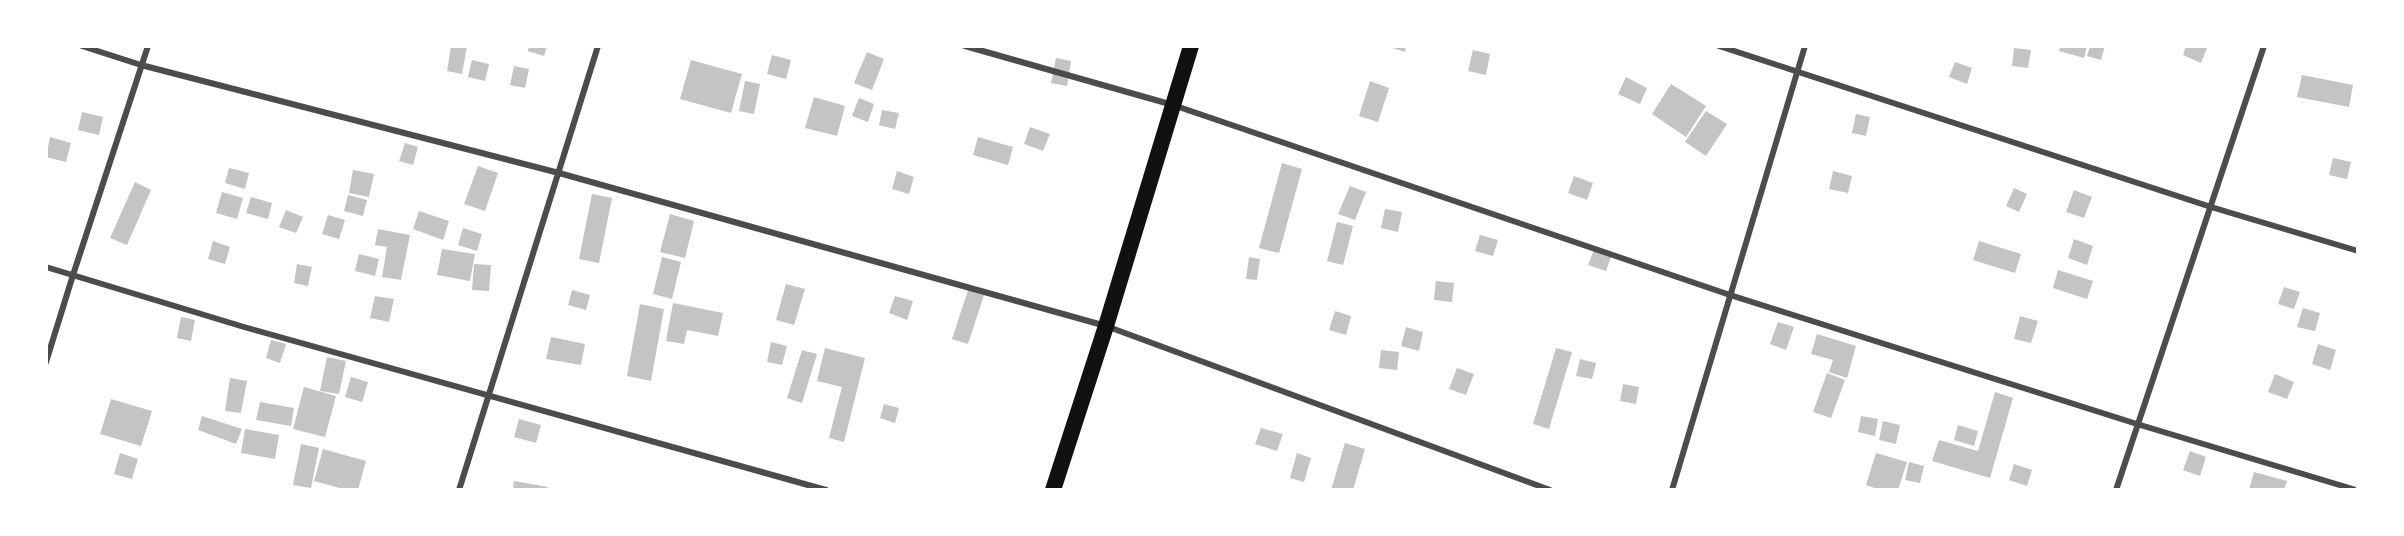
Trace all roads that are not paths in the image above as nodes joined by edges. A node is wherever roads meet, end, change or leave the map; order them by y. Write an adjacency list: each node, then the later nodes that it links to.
1 (82, 46): 9 (street)
2 (148, 46): 9 (street)
3 (598, 46): 12 (street)
4 (965, 46): 11 (street)
5 (1191, 46): 11 (highway)
6 (1719, 46): 10 (street)
7 (1805, 46): 10 (street)
8 (2264, 46): 13 (street)
9 (141, 65): 12 (street); 16 (street)
10 (1798, 72): 13 (street); 17 (street)
11 (1173, 105): 17 (street); 18 (highway)
12 (559, 173): 18 (street); 20 (street)
13 (2211, 207): 14 (street); 21 (street)
14 (2358, 251)
15 (46, 267): 16 (street)
16 (73, 275): 19 (street); 20 (street)
17 (1730, 296): 21 (street); 26 (street)
18 (1106, 326): 24 (highway); 25 (street)
19 (46, 362)
20 (489, 397): 22 (street); 23 (street)
21 (2137, 424): 27 (street); 28 (street)
22 (459, 489)
23 (826, 489)
24 (1053, 489)
25 (1550, 489)
26 (1672, 489)
27 (2115, 489)
28 (2356, 489)

